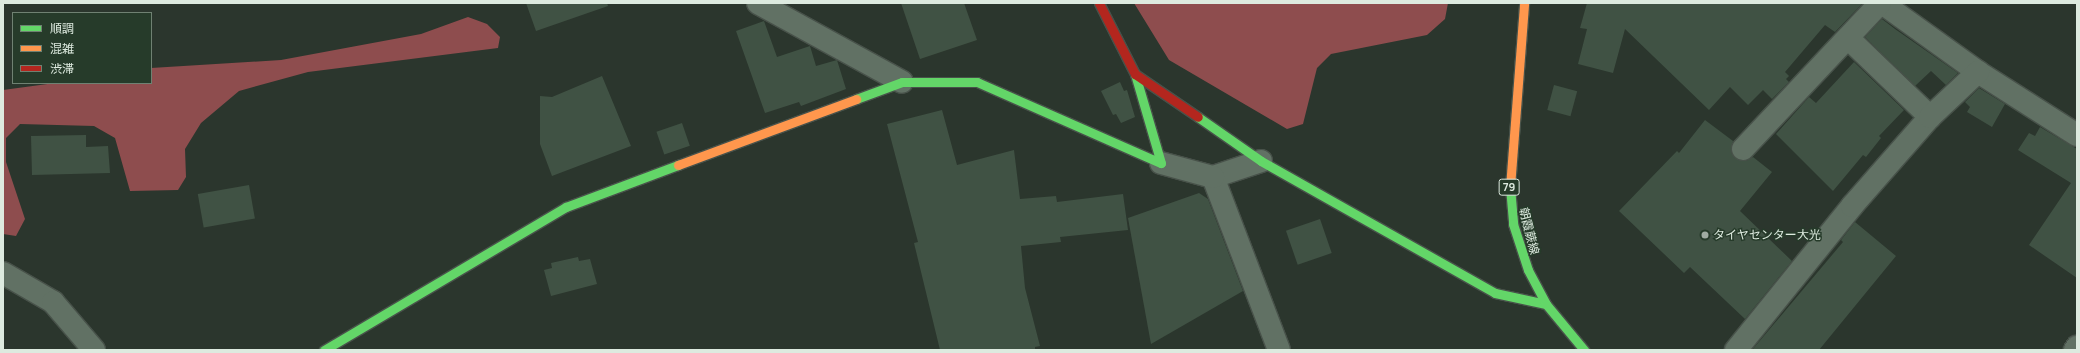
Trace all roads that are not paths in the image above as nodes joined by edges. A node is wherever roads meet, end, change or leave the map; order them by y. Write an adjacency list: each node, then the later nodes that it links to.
1 (758, 3): 8 (street)
2 (1099, 3): 7 (street)
3 (1524, 3): 16 (street, 朝霞蕨線 / 79)
4 (1881, 3): 5 (street); 6 (street)
5 (1848, 38): 9 (street); 11 (street)
6 (1978, 72): 9 (street); 10 (street)
7 (1135, 74): 12 (street); 13 (street)
8 (902, 82): 13 (street); 19 (street)
9 (1930, 117): 22 (street)
10 (2077, 134)
11 (1744, 149)
12 (1261, 161): 14 (street); 16 (street)
13 (1161, 163): 14 (street)
14 (1213, 177): 20 (street)
15 (3, 273): 18 (street)
16 (1546, 304): 21 (street, 朝霞蕨線 / 79)
17 (2077, 347): 23 (street)
18 (94, 350)
19 (324, 350)
20 (1279, 350)
21 (1584, 350)
22 (1736, 350)
23 (2075, 350)

